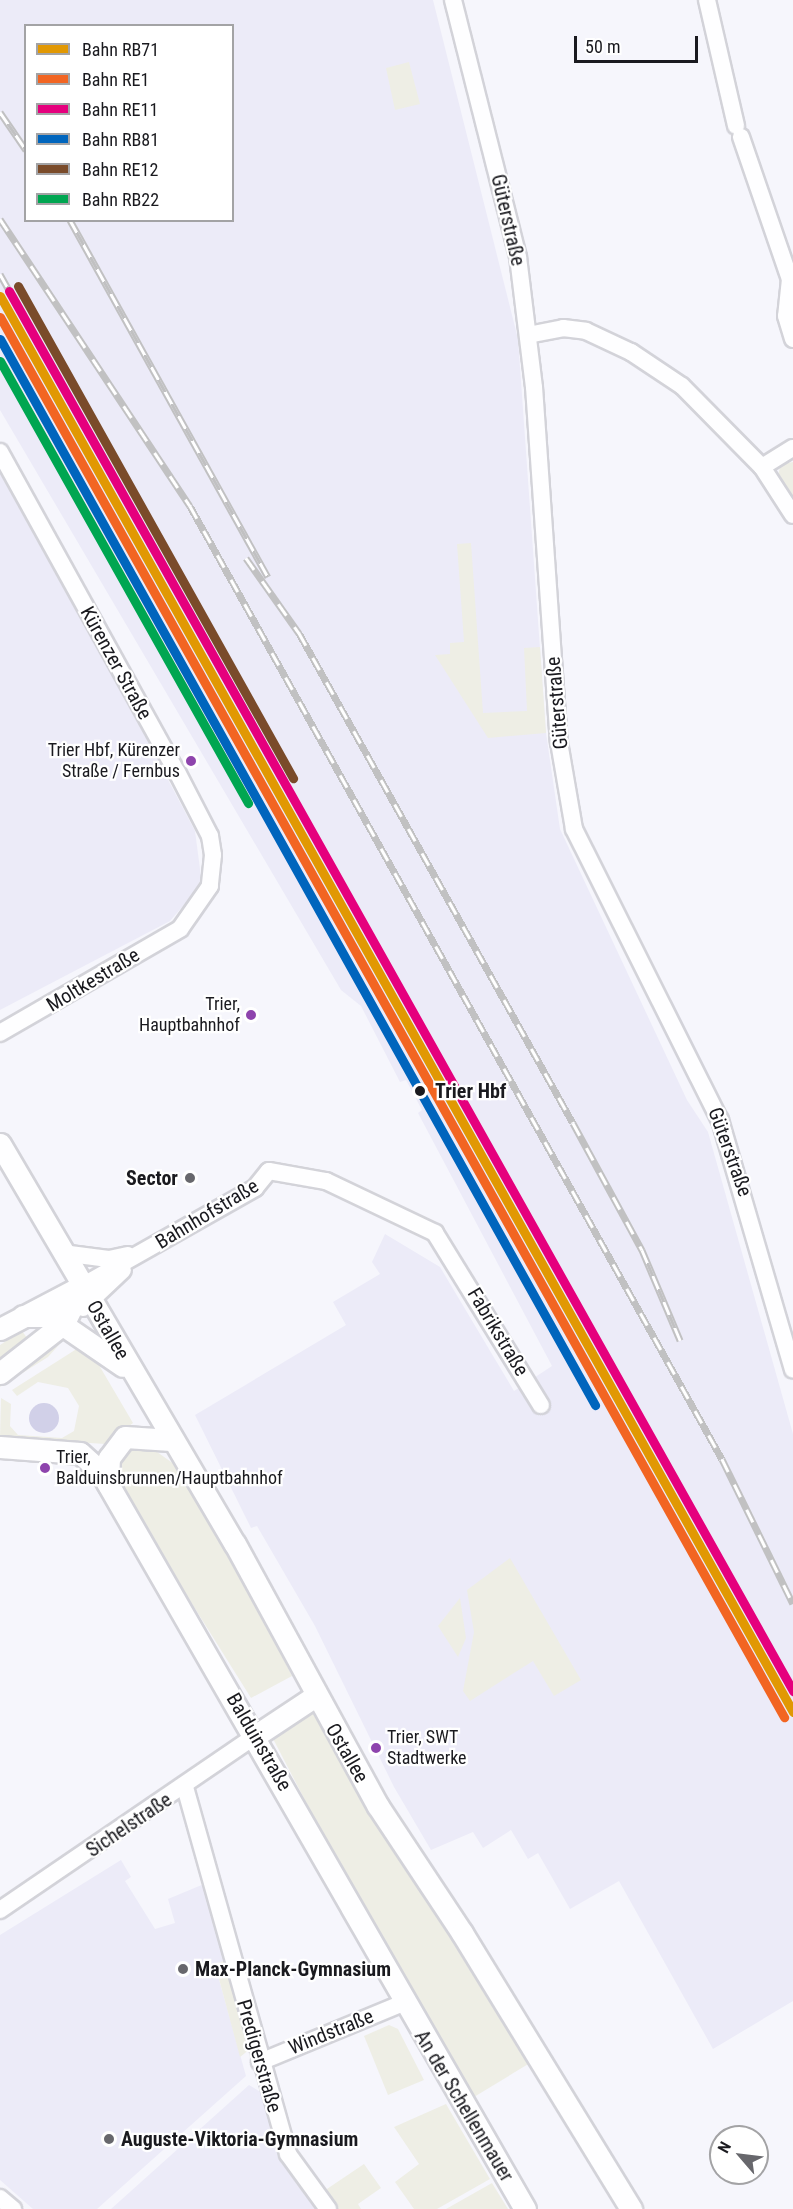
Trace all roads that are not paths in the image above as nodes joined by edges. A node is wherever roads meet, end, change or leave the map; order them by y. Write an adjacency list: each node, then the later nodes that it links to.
1 (453, 0): 4 (street, Güterstraße)
2 (707, 0): 3 (street)
3 (792, 306): 5 (street)
4 (528, 335): 8 (street); 21 (street, Güterstraße)
5 (793, 339)
6 (793, 448): 8 (street)
7 (0, 452): 10 (street, Kürenzer Straße)
8 (762, 467): 9 (street)
9 (793, 515)
10 (170, 935): 11 (street, Moltkestraße)
11 (5, 1028): 12 (street, Moltkestraße)
12 (0, 1040)
13 (0, 1144): 15 (main road, Ostallee)
14 (269, 1171): 16 (street, Bahnhofstraße); 24 (street, Fabrikstraße)
15 (62, 1253): 16 (street, Bahnhofstraße); 17 (main road, Ostallee)
16 (141, 1253): 17 (street, Bahnhofstraße)
17 (87, 1293): 18 (main road); 19 (main road); 23 (main road, Ostallee)
18 (23, 1316): 19 (main road); 20 (main road)
19 (64, 1323): 22 (main road); 23 (main road)
20 (0, 1329)
21 (793, 1370)
22 (0, 1373)
23 (133, 1373): 25 (main road, Ostallee)
24 (541, 1405)
25 (171, 1440): 27 (main road); 28 (main road, Ostallee)
26 (0, 1447): 27 (main road, Balduinstraße)
27 (108, 1484): 29 (main road, Balduinstraße)
28 (314, 1697): 29 (main road); 38 (main road, Ostallee)
29 (255, 1736): 30 (street, Sichelstraße); 32 (main road, Balduinstraße)
30 (185, 1787): 31 (street, Sichelstraße); 33 (street, Predigerstraße)
31 (0, 1910)
32 (403, 2003): 33 (street, Windstraße); 37 (main road, An der Schellenmauer)
33 (260, 2062): 36 (street, Predigerstraße)
34 (0, 2198): 35 (street)
35 (13, 2209)
36 (328, 2209)
37 (525, 2209)
38 (631, 2209)

